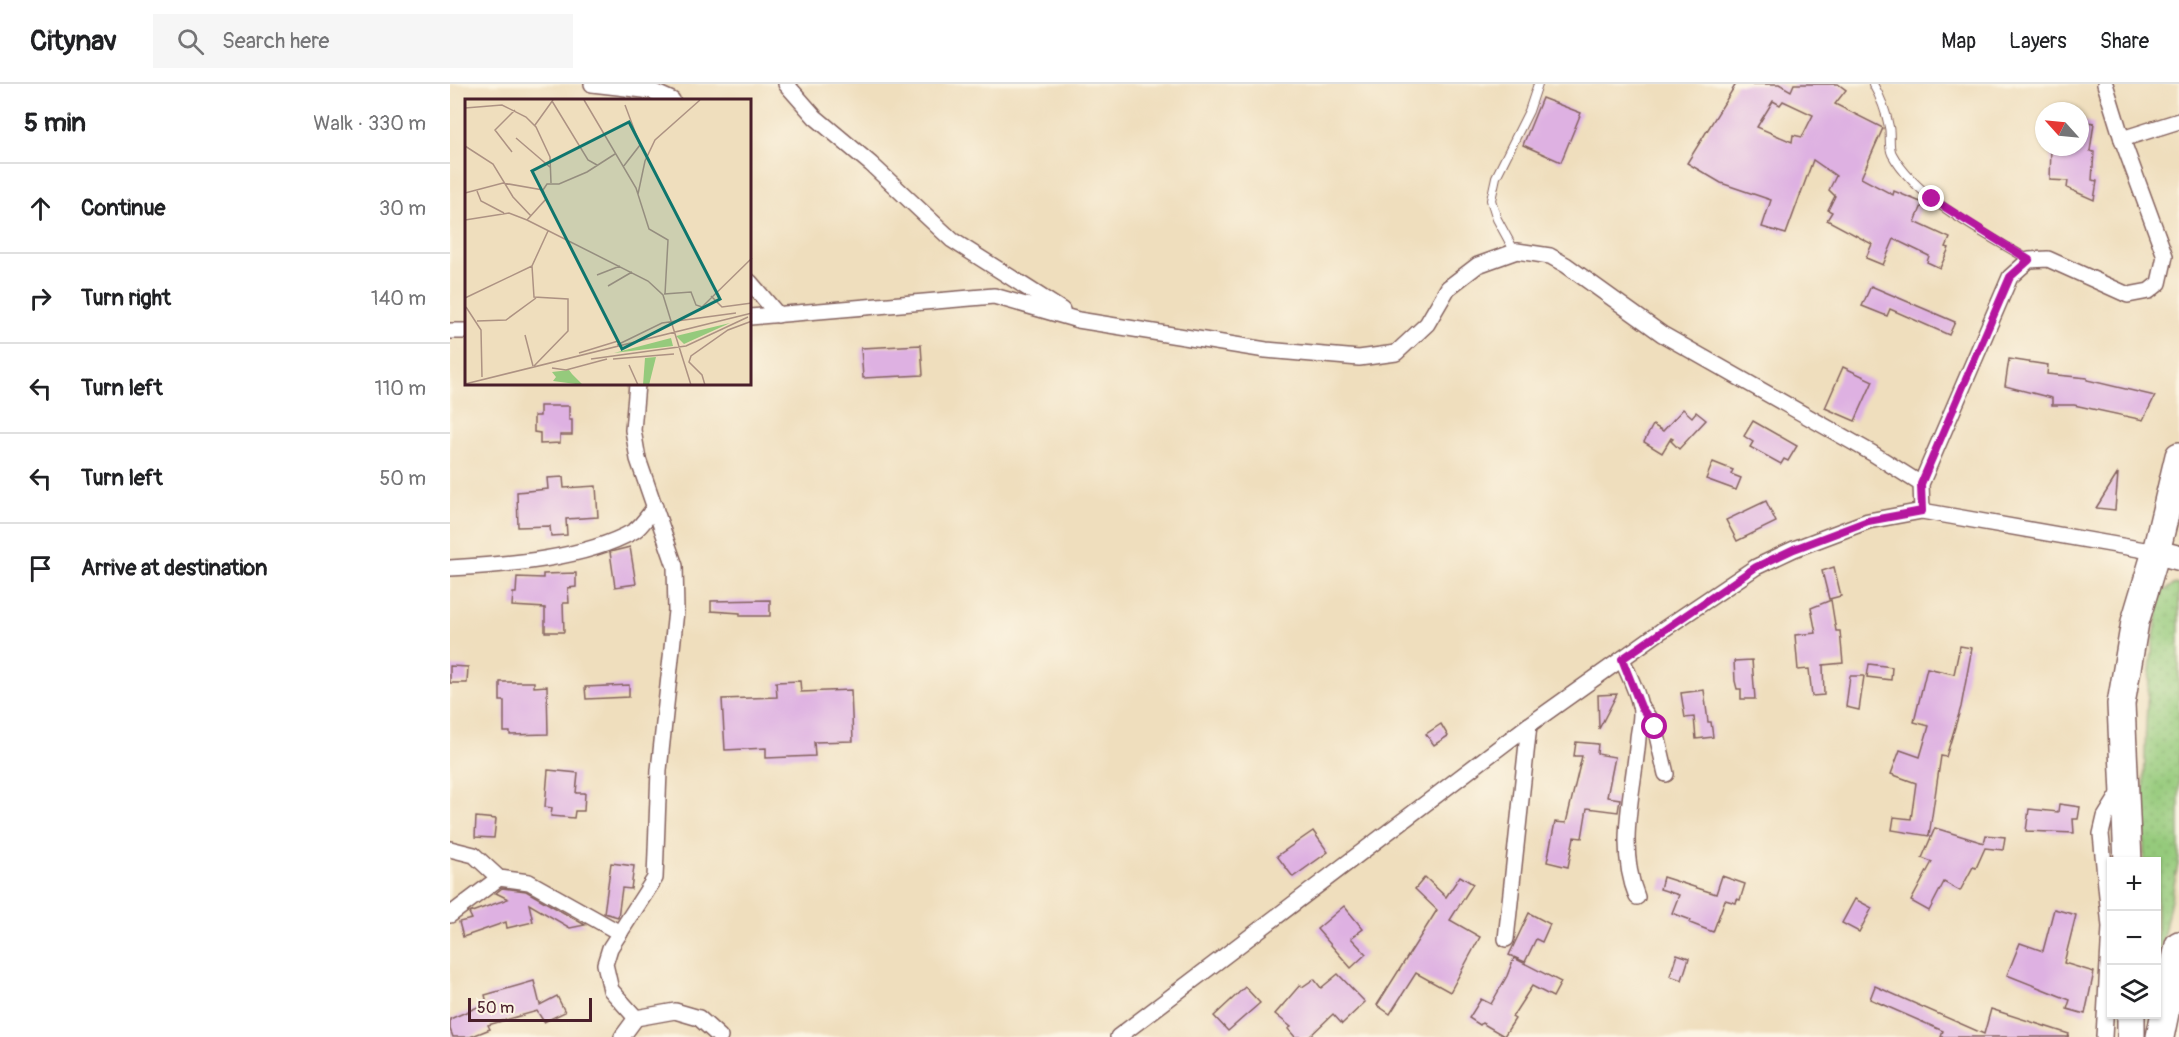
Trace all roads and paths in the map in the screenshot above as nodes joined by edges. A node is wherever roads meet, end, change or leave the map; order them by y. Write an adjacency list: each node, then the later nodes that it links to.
1 (592, 84): 6 (street)
2 (786, 84): 14 (street)
3 (1538, 84): 9 (lane)
4 (1873, 84): 10 (lane)
5 (2105, 84): 8 (street)
6 (670, 99)
7 (2179, 121): 8 (street)
8 (2121, 139): 10 (street)
9 (1515, 252): 14 (street); 19 (street)
10 (2029, 260): 19 (street)
11 (752, 284): 12 (street)
12 (778, 315): 13 (street); 14 (street)
13 (752, 317)
14 (1078, 320)
15 (465, 330): 16 (street)
16 (450, 331)
17 (637, 386): 20 (street)
18 (2179, 456): 22 (highway)
19 (1921, 484): 21 (street)
20 (655, 507): 23 (street); 34 (street)
21 (1922, 511): 22 (street); 24 (street)
22 (2168, 555): 28 (highway)
23 (450, 568)
24 (1622, 659): 25 (street); 26 (street)
25 (1641, 707): 27 (street); 32 (street)
26 (1529, 726): 35 (street); 41 (street)
27 (1666, 774)
28 (2125, 785): 30 (highway); 42 (street)
29 (450, 849): 31 (street)
30 (2128, 857)
31 (499, 878): 33 (street); 34 (street)
32 (1637, 897)
33 (450, 915)
34 (620, 933): 37 (street)
35 (1506, 939)
36 (2179, 945): 44 (highway)
37 (636, 1018): 39 (street); 40 (street)
38 (2131, 1019): 43 (highway)
39 (622, 1037)
40 (720, 1037)
41 (1118, 1037)
42 (2104, 1037)
43 (2131, 1037)
44 (2160, 1037)

